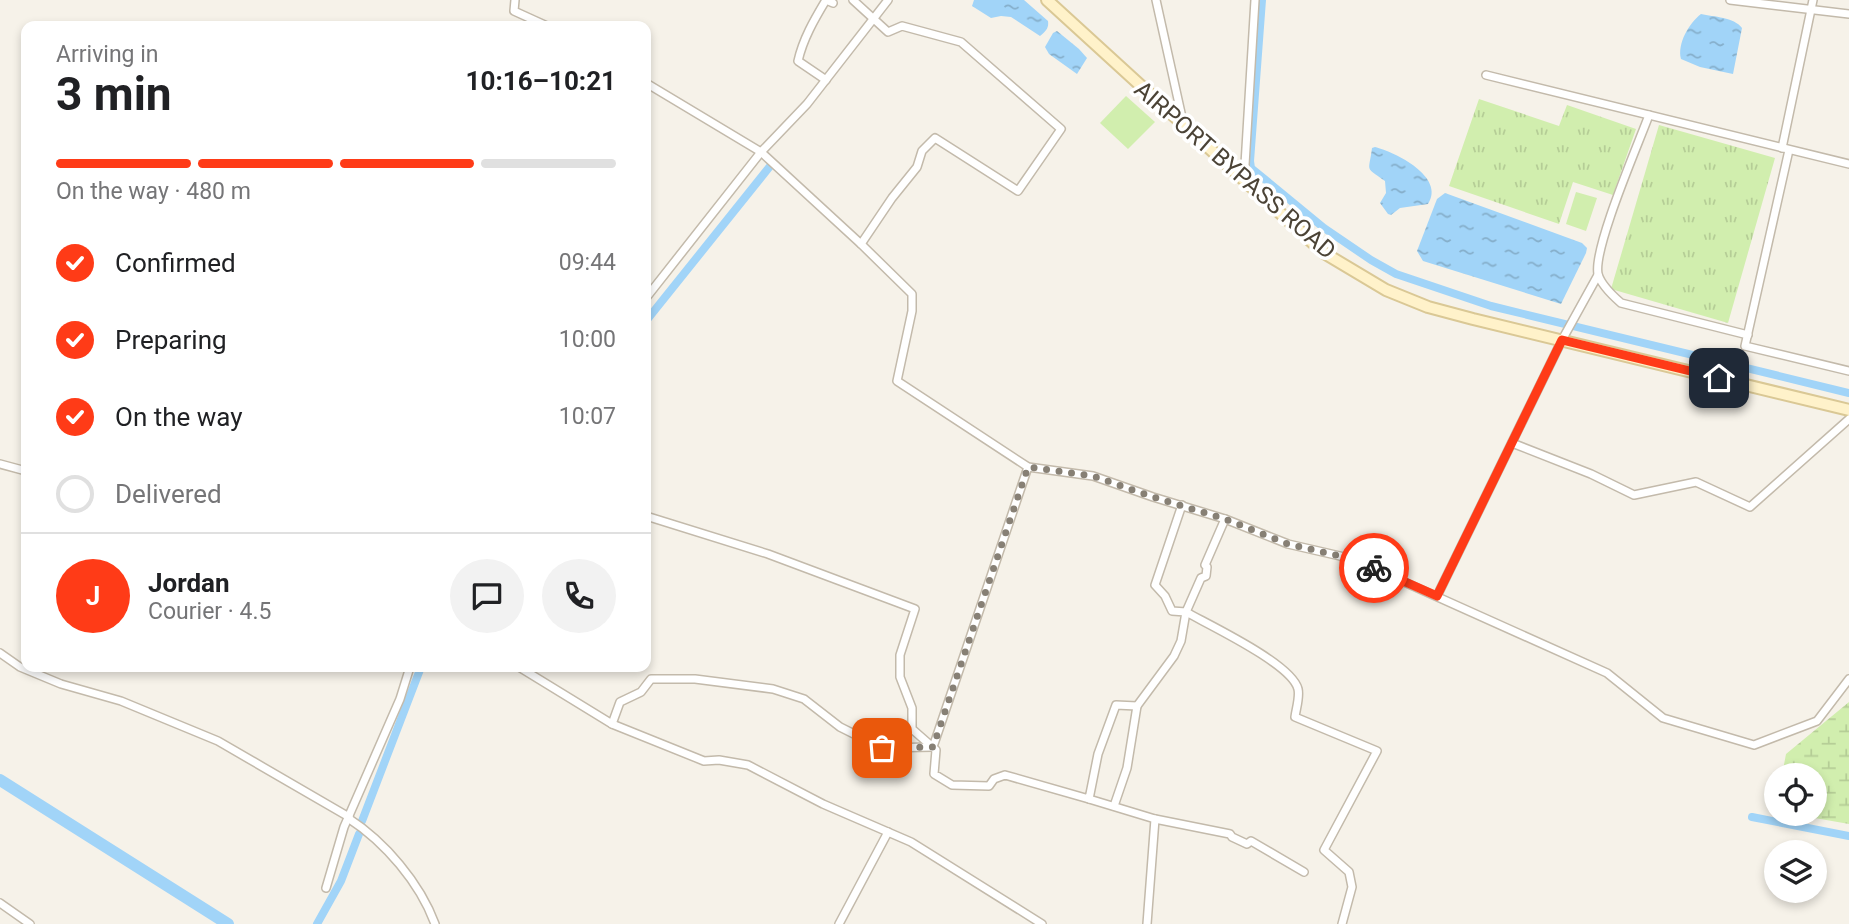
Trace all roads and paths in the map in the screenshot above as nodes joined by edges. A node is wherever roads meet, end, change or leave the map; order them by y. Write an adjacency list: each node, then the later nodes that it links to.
1 (515, 0): 13 (street)
2 (853, 0): 12 (street)
3 (888, 0): 12 (street)
4 (1047, 0): 18 (street, AIRPORT BYPASS ROAD)
5 (1156, 0): 18 (street)
6 (1255, 0): 22 (street)
7 (1730, 0): 10 (street)
8 (1813, 0): 10 (street)
9 (833, 3): 15 (street)
10 (1811, 9): 11 (street); 19 (street)
11 (1849, 14)
12 (873, 19): 15 (street); 23 (street)
13 (537, 21)
14 (1486, 75): 17 (street)
15 (826, 80): 20 (street)
16 (651, 86): 20 (street)
17 (1649, 115): 19 (street); 24 (street)
18 (1184, 127): 22 (street, AIRPORT BYPASS ROAD)
19 (1785, 149): 21 (street); 26 (street)
20 (761, 152): 23 (street); 25 (street)
21 (1849, 164)
22 (1244, 181): 27 (street, AIRPORT BYPASS ROAD)
23 (861, 244): 33 (street)
24 (1598, 275): 26 (street); 27 (street)
25 (651, 292)
26 (1748, 335): 28 (street)
27 (1562, 340): 29 (street, AIRPORT BYPASS ROAD); 31 (street)
28 (1849, 371)
29 (1849, 410)
30 (1849, 419): 31 (street)
31 (1512, 443): 38 (street)
32 (0, 464): 34 (street)
33 (1028, 467): 35 (street); 48 (street)
34 (21, 470)
35 (1182, 505): 37 (street); 39 (street)
36 (651, 518): 48 (street)
37 (1225, 519): 38 (street); 39 (street)
38 (1437, 596): 45 (street)
39 (1186, 612): 46 (street); 62 (street)
40 (0, 653): 41 (street)
41 (21, 667)
42 (32, 672): 51 (street)
43 (408, 672): 51 (street)
44 (527, 672): 47 (street)
45 (1849, 678)
46 (1137, 706): 49 (street); 50 (street)
47 (612, 724): 48 (street); 53 (street)
48 (933, 747): 49 (street)
49 (1089, 799): 50 (street)
50 (1114, 806): 52 (street)
51 (348, 818): 55 (street); 58 (street)
52 (1155, 819): 54 (street); 61 (street)
53 (888, 832): 59 (street); 60 (street)
54 (1304, 872)
55 (326, 888)
56 (0, 903): 57 (street)
57 (30, 924)
58 (435, 924)
59 (839, 924)
60 (1042, 924)
61 (1147, 924)
62 (1342, 924)

